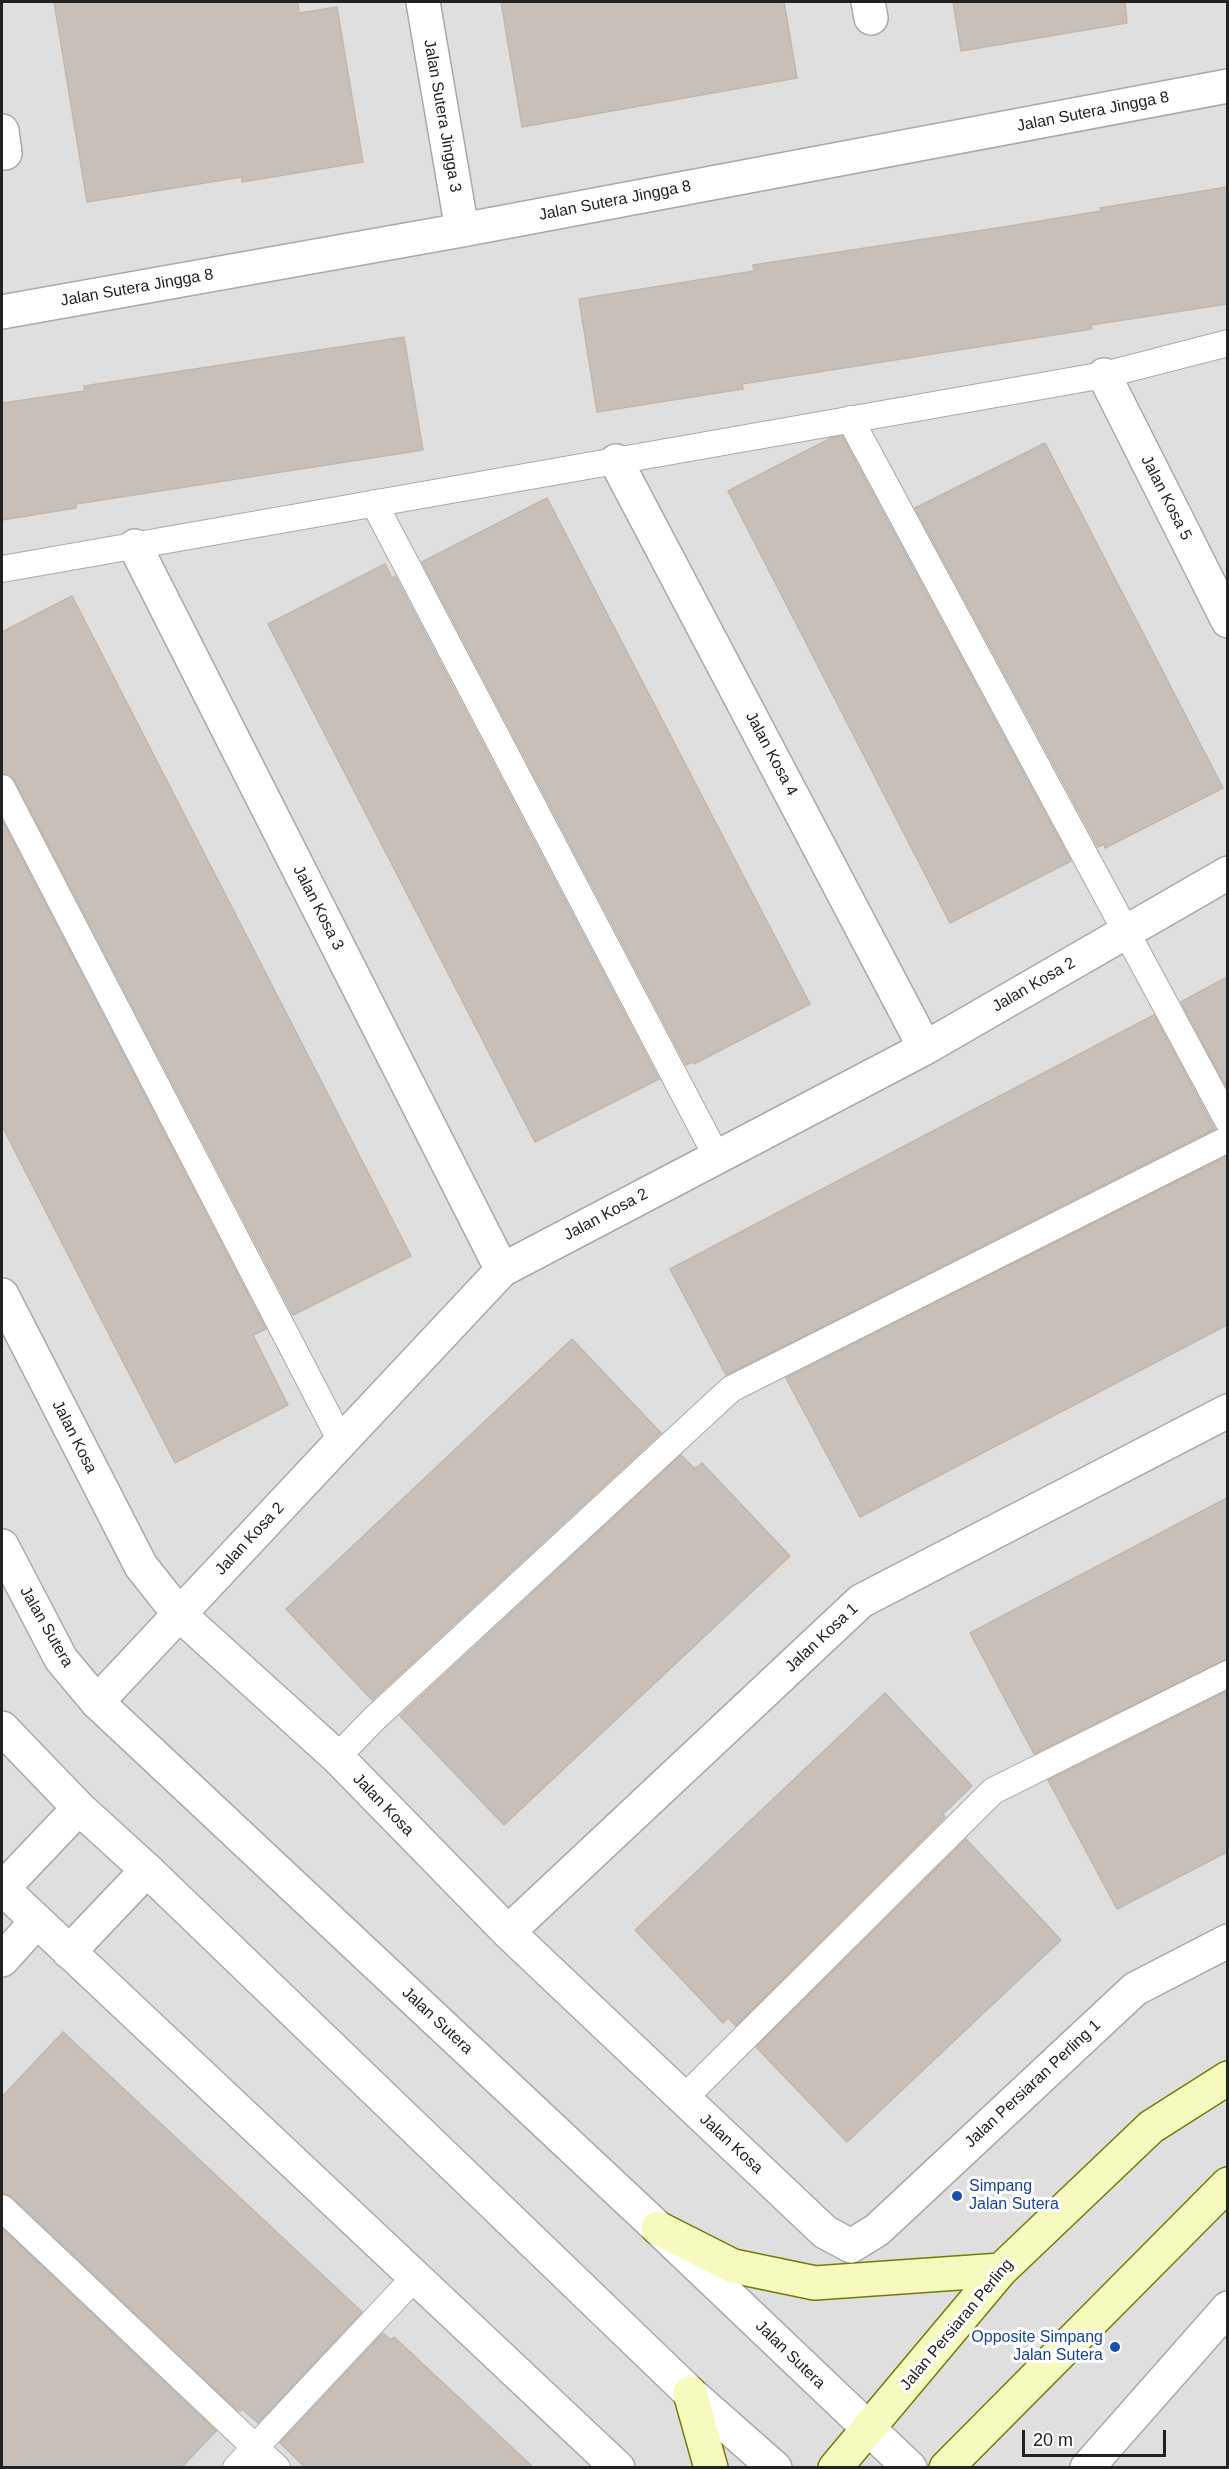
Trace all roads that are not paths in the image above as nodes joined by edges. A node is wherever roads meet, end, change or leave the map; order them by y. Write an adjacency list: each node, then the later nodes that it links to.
1 (423, 2): 3 (street, Jalan Sutera Jingga 3)
2 (1227, 86): 3 (street, Jalan Sutera Jingga 8)
3 (462, 230): 4 (street, Jalan Sutera Jingga 8)
4 (2, 312)
5 (1227, 343): 6 (lane)
6 (1104, 375): 7 (lane); 12 (street, Jalan Kosa 5)
7 (850, 419): 8 (lane); 15 (lane)
8 (616, 461): 9 (lane); 16 (street, Jalan Kosa 4)
9 (374, 504): 10 (lane); 19 (lane)
10 (135, 546): 11 (lane); 20 (street, Jalan Kosa 3)
11 (2, 569)
12 (1227, 621)
13 (2, 788): 23 (lane)
14 (1227, 873): 15 (street, Jalan Kosa 2)
15 (1124, 932): 16 (street, Jalan Kosa 2); 17 (lane)
16 (926, 1048): 19 (street, Jalan Kosa 2)
17 (1227, 1121)
18 (1227, 1139): 29 (lane)
19 (717, 1157): 20 (street, Jalan Kosa 2)
20 (502, 1270): 23 (street, Jalan Kosa 2)
21 (2, 1295): 25 (street, Jalan Kosa)
22 (1227, 1411): 34 (street, Jalan Kosa 1)
23 (341, 1441): 25 (street, Jalan Kosa 2)
24 (2, 1546): 27 (street, Jalan Sutera)
25 (179, 1614): 27 (street, Jalan Kosa 2); 29 (street, Jalan Kosa)
26 (1227, 1674): 39 (lane)
27 (97, 1702): 42 (street, Jalan Sutera)
28 (2, 1728): 30 (street)
29 (337, 1757): 34 (street, Jalan Kosa)
30 (79, 1808): 31 (street); 32 (street)
31 (147, 1870): 36 (street); 47 (street)
32 (2, 1889): 33 (street)
33 (36, 1922): 36 (street); 37 (street)
34 (508, 1932): 39 (street, Jalan Kosa)
35 (1227, 1941): 43 (street, Jalan Persiaran Perling 1)
36 (69, 1952): 45 (street)
37 (2, 1960)
38 (1227, 2079): 44 (main road, Jalan Persiaran Perling)
39 (683, 2098): 43 (street, Jalan Kosa)
40 (1227, 2184): 57 (main road)
41 (2, 2208): 49 (lane)
42 (658, 2228): 44 (main road); 48 (street, Jalan Sutera)
43 (851, 2246)
44 (1001, 2270): 48 (main road, Jalan Persiaran Perling)
45 (415, 2277): 49 (lane); 52 (street)
46 (1227, 2308): 58 (street)
47 (690, 2393): 53 (main road); 54 (street)
48 (868, 2430): 55 (main road, Jalan Persiaran Perling); 56 (street, Jalan Sutera)
49 (255, 2447): 50 (lane); 51 (lane)
50 (236, 2468)
51 (277, 2468)
52 (618, 2468)
53 (711, 2468)
54 (775, 2468)
55 (835, 2468)
56 (910, 2468)
57 (946, 2468)
58 (1087, 2468)

